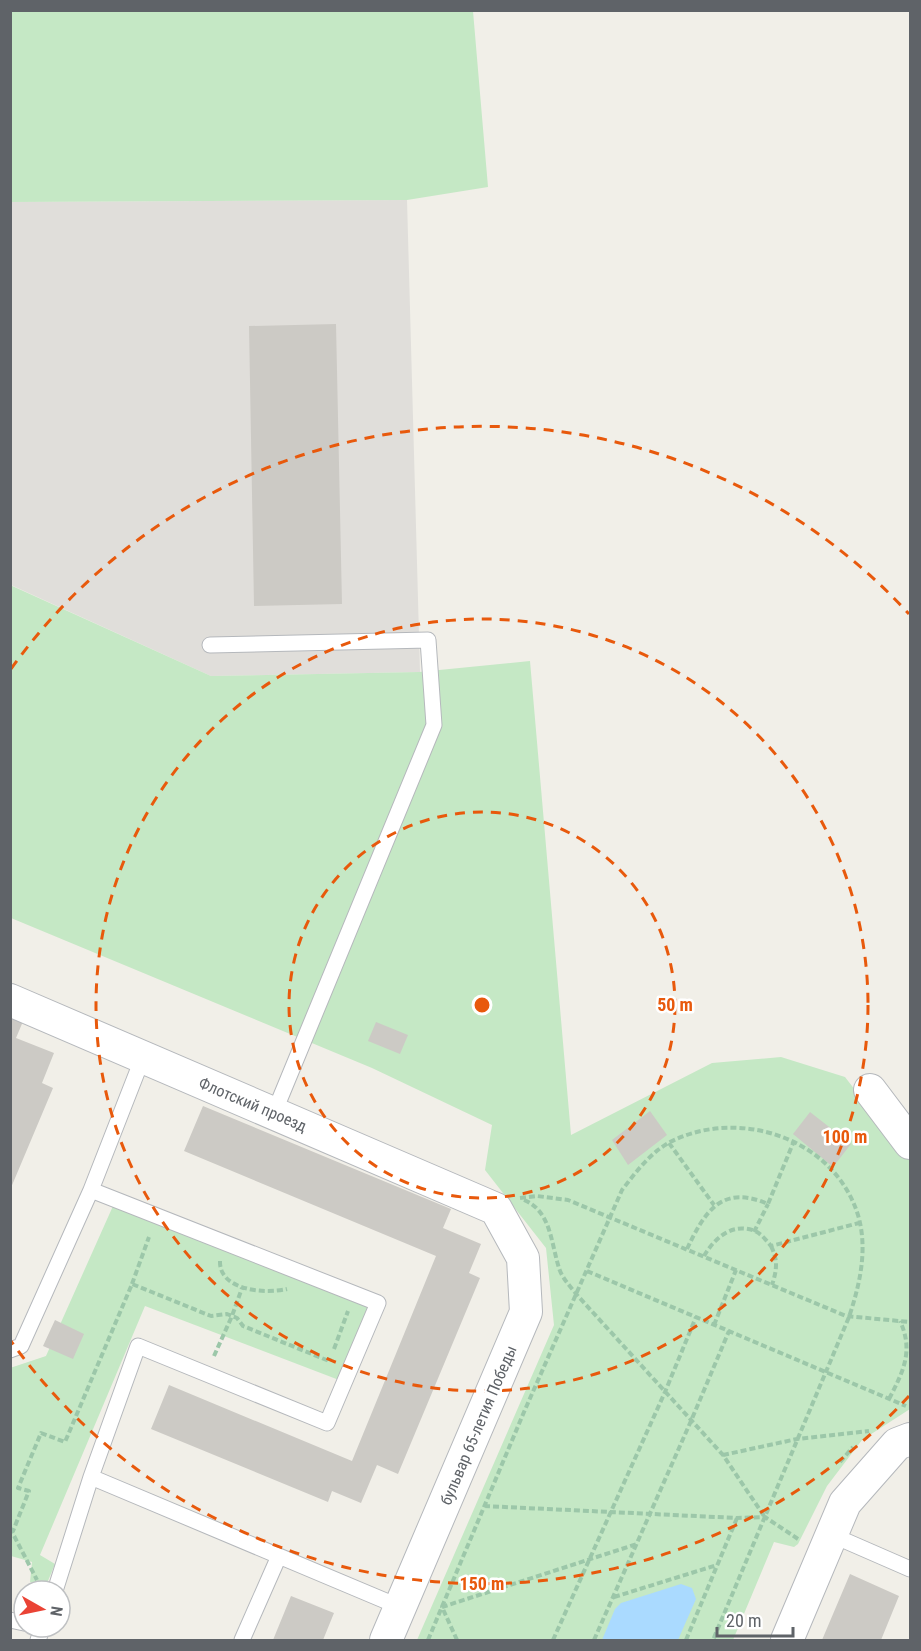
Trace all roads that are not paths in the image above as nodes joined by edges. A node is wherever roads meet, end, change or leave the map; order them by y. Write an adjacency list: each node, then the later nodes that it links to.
1 (210, 645): 5 (lane)
2 (10, 1000): 3 (street, Флотский проезд)
3 (143, 1057): 5 (street, Флотский проезд); 7 (lane)
4 (870, 1090): 6 (street)
5 (274, 1113): 8 (street, Флотский проезд)
6 (910, 1143)
7 (91, 1190): 9 (lane); 11 (lane)
8 (508, 1203): 16 (street, бульвар 65-летия Победы)
9 (10, 1350)
10 (910, 1439): 12 (street)
11 (91, 1477): 13 (lane); 15 (lane)
12 (832, 1535): 14 (lane); 19 (street)
13 (279, 1556): 16 (lane); 17 (lane)
14 (910, 1569)
15 (59, 1579)
16 (400, 1606): 18 (street, бульвар 65-летия Победы)
17 (242, 1641)
18 (386, 1641)
19 (787, 1641)

